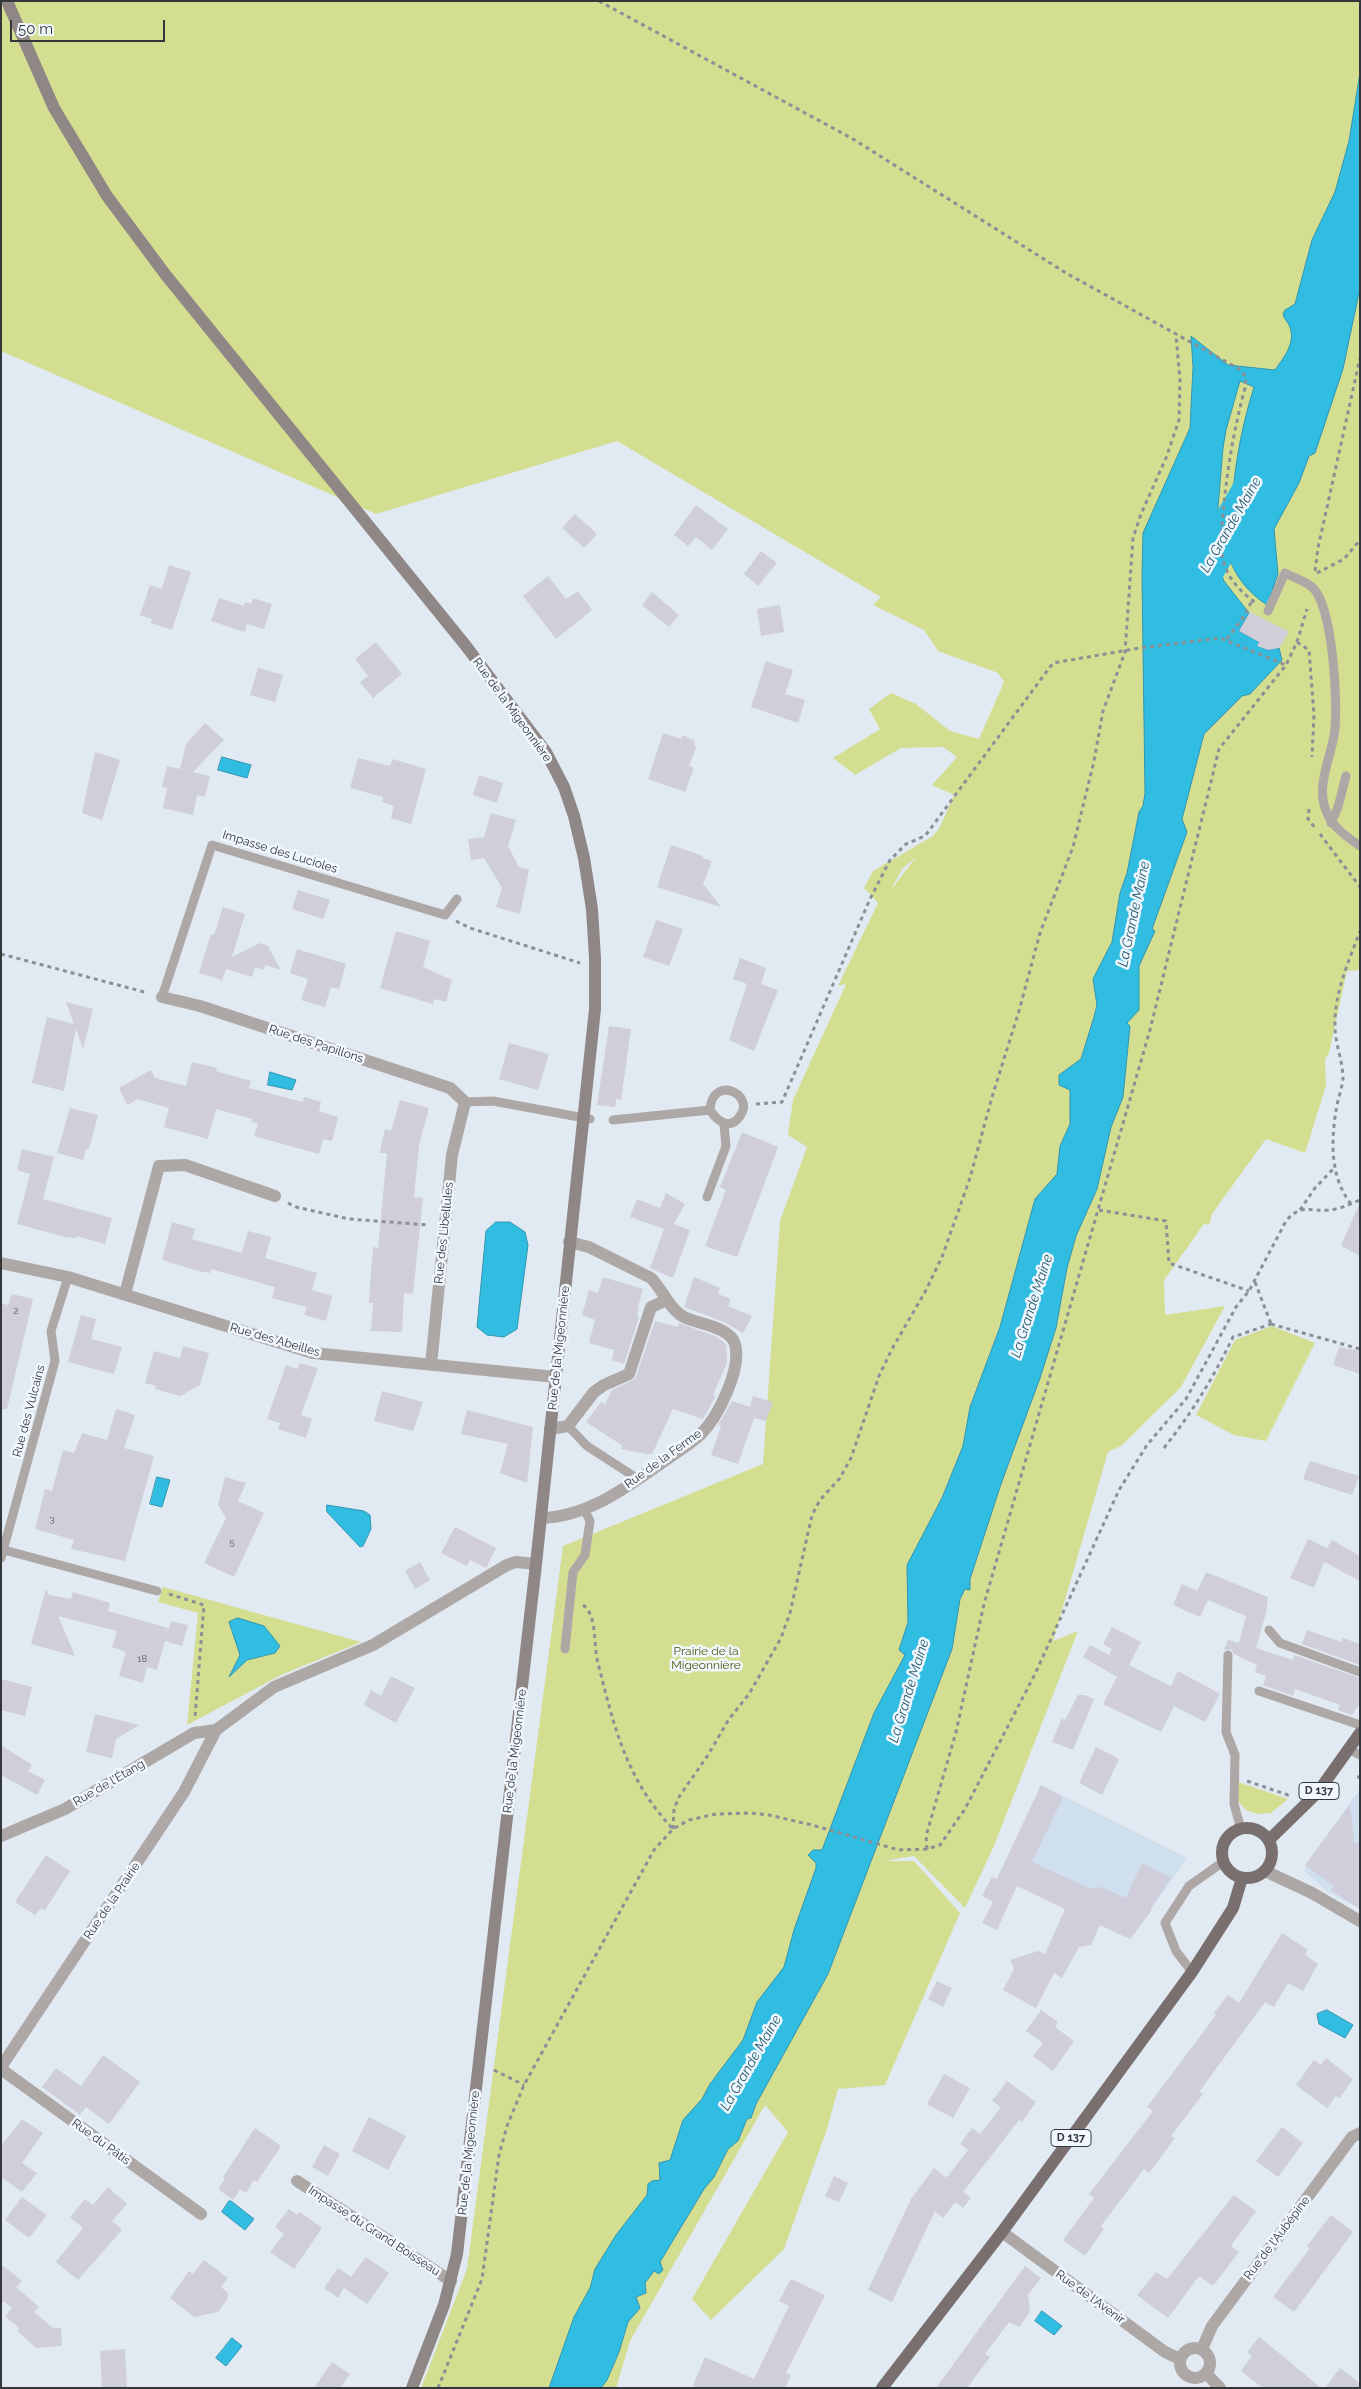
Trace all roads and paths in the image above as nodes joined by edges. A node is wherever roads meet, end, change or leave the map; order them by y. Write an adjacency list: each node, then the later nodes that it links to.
1 (7, 1): 20 (street, Rue de la Migeonnière)
2 (599, 1): 3 (path)
3 (1176, 335): 8 (path); 11 (path)
4 (1360, 358): 6 (path)
5 (1360, 540): 6 (path)
6 (1315, 574): 7 (path)
7 (1313, 587): 9 (lane); 12 (path); 14 (lane)
8 (1252, 601): 9 (path); 10 (path)
9 (1268, 611)
10 (1227, 639): 11 (path); 12 (path)
11 (1124, 652): 23 (path); 69 (path)
12 (1285, 665): 33 (path)
13 (1346, 776): 14 (lane)
14 (1331, 823): 15 (lane)
15 (1360, 846)
16 (457, 899): 17 (lane)
17 (444, 915): 20 (path); 21 (lane, Impasse des Lucioles)
18 (1360, 931): 28 (path)
19 (1, 954): 21 (path)
20 (595, 967): 25 (street, Rue de la Migeonnière)
21 (162, 997): 22 (street, Rue des Papillons)
22 (464, 1102): 25 (lane); 35 (street, Rue des Libellules)
23 (743, 1104): 24 (lane); 27 (lane)
24 (710, 1110): 26 (lane); 27 (lane)
25 (587, 1119): 36 (street, Rue de la Migeonnière)
26 (612, 1120)
27 (724, 1124): 30 (lane)
28 (1335, 1167): 32 (path); 34 (path)
29 (276, 1196): 35 (path); 41 (street)
30 (707, 1197)
31 (1360, 1200): 32 (path)
32 (1351, 1204): 34 (path)
33 (1099, 1210): 40 (path); 73 (path)
34 (1300, 1210): 39 (path)
35 (445, 1226): 45 (street, Rue des Libellules)
36 (569, 1242): 42 (street, Rue de la Ferme); 46 (street, Rue de la Migeonnière)
37 (1, 1263): 38 (street, Rue des Abeilles)
38 (68, 1278): 41 (street, Rue des Abeilles); 53 (lane, Rue des Vulcains)
39 (1255, 1282): 40 (path); 43 (path)
40 (1250, 1291): 73 (path)
41 (125, 1294): 45 (street, Rue des Abeilles)
42 (667, 1300): 47 (street); 50 (street, Rue de la Ferme)
43 (1271, 1324): 44 (path); 49 (path)
44 (1360, 1349)
45 (431, 1365): 46 (street, Rue des Abeilles)
46 (556, 1377): 48 (street, Rue de la Migeonnière)
47 (568, 1426): 48 (street); 50 (lane)
48 (550, 1429): 52 (street, Rue de la Migeonnière)
49 (1164, 1448)
50 (638, 1480): 51 (street, Rue de la Ferme)
51 (584, 1509): 52 (street, Rue de la Ferme); 56 (lane)
52 (541, 1518): 54 (street, Rue de la Migeonnière)
53 (3, 1554): 55 (lane, Rue des Vulcains)
54 (536, 1564): 63 (street); 79 (street, Rue de la Migeonnière)
55 (157, 1590): 65 (path)
56 (570, 1602): 58 (lane); 69 (path)
57 (1269, 1630): 60 (lane)
58 (565, 1649)
59 (1228, 1655): 67 (lane)
60 (1360, 1672)
61 (1259, 1691): 62 (lane)
62 (1360, 1725)
63 (216, 1730): 65 (street, Rue de l'Étang); 80 (street, Rue de la Prairie)
64 (1360, 1733): 66 (main road, D 137)
65 (194, 1734): 71 (street, Rue de l'Étang)
66 (1355, 1753): 72 (main road, D 137)
67 (1235, 1777): 68 (path); 70 (lane)
68 (1295, 1790)
69 (673, 1829): 73 (path); 81 (path)
70 (1241, 1829): 72 (main road); 74 (main road)
71 (1, 1836)
72 (1269, 1840): 75 (main road)
73 (927, 1849)
74 (1223, 1862): 76 (main road); 78 (lane)
75 (1265, 1872): 76 (main road); 77 (street)
76 (1242, 1878): 78 (main road, D 137)
77 (1360, 1921)
78 (1192, 1972): 85 (main road, D 137)
79 (478, 2067): 81 (path); 86 (street, Rue de la Migeonnière)
80 (1, 2068): 84 (street, Rue du Pâtis)
81 (524, 2086): 91 (path)
82 (1360, 2133): 87 (street, Rue de l'Aubépine)
83 (297, 2181): 86 (street, Impasse du Grand Boisseau)
84 (201, 2214)
85 (1002, 2232): 88 (street, Rue de l'Avenir); 92 (main road, D 137)
86 (451, 2281): 90 (street, Rue de la Migeonnière)
87 (1202, 2349): 88 (street); 89 (street)
88 (1180, 2359): 89 (street)
89 (1206, 2374): 93 (street)
90 (412, 2388)
91 (438, 2388)
92 (882, 2388)
93 (1220, 2388)

